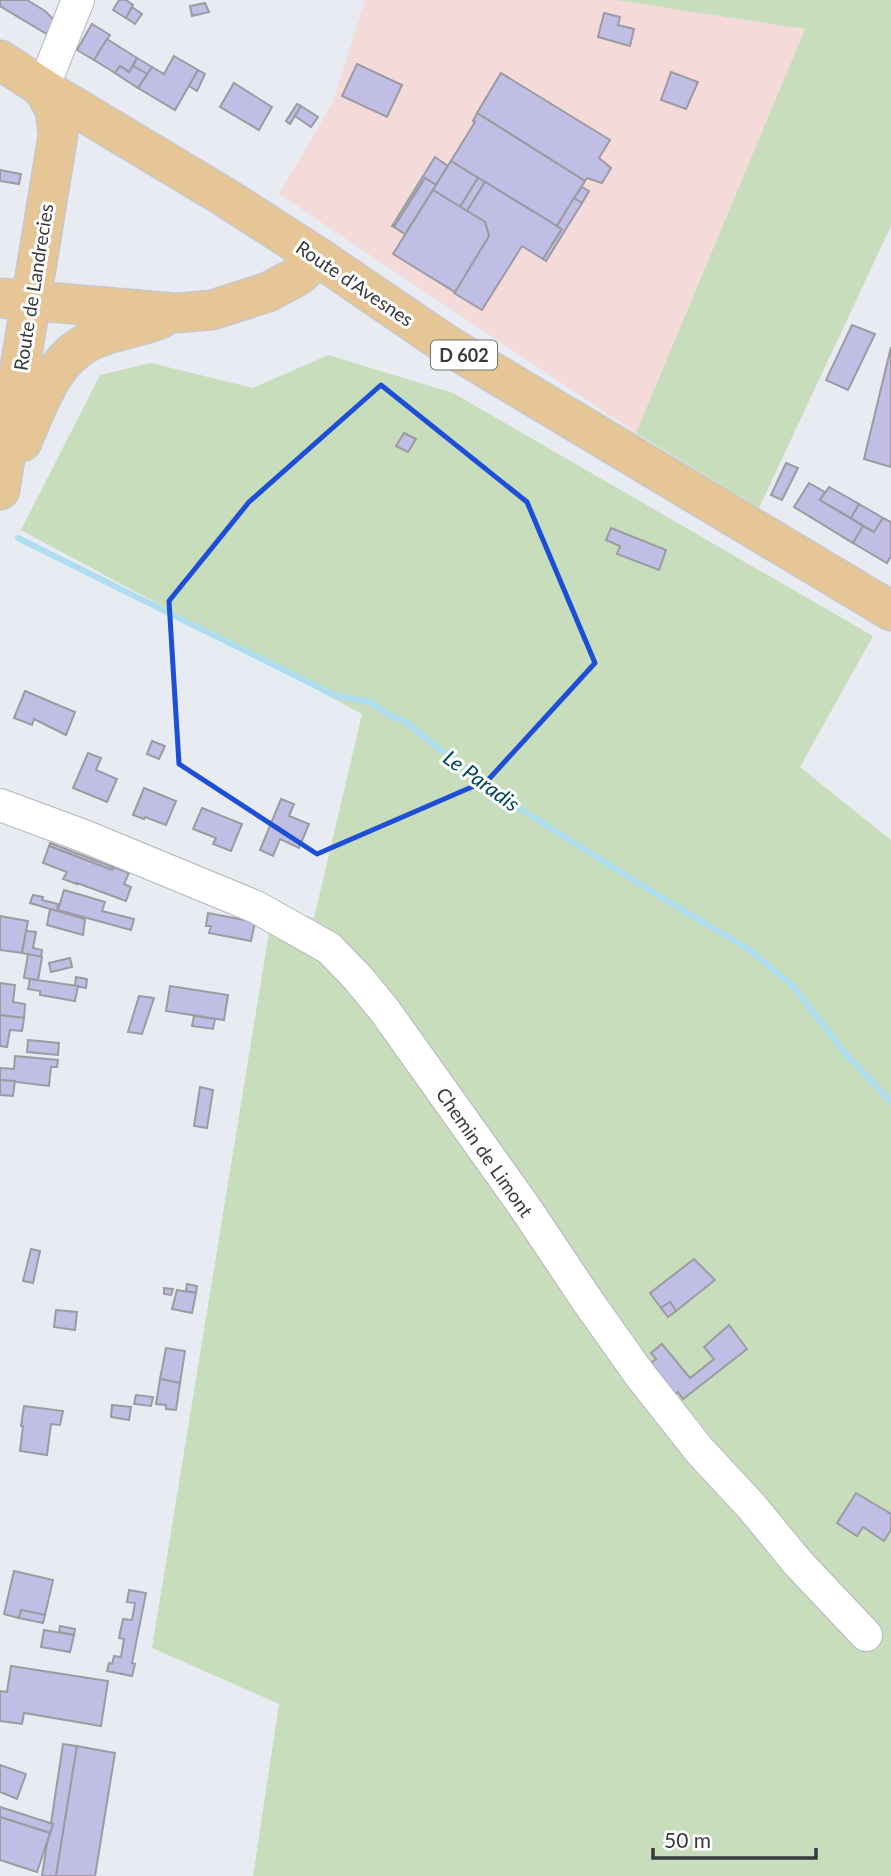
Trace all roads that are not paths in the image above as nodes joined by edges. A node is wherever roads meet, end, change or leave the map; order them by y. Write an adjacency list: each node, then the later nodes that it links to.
1 (78, 0): 3 (street)
2 (0, 60): 3 (main road, Route d'Avesnes / D 602)
3 (43, 88): 4 (main road, Route d'Avesnes / D 602); 5 (main road, Route de Landrecies)
4 (318, 257): 6 (main road); 8 (main road, Route d'Avesnes / D 602)
5 (16, 299): 6 (main road); 7 (main road, Route de Landrecies)
6 (177, 313): 7 (main road)
7 (0, 491)
8 (891, 611)
9 (0, 806): 10 (street, Chemin de Limont)
10 (866, 1635)

